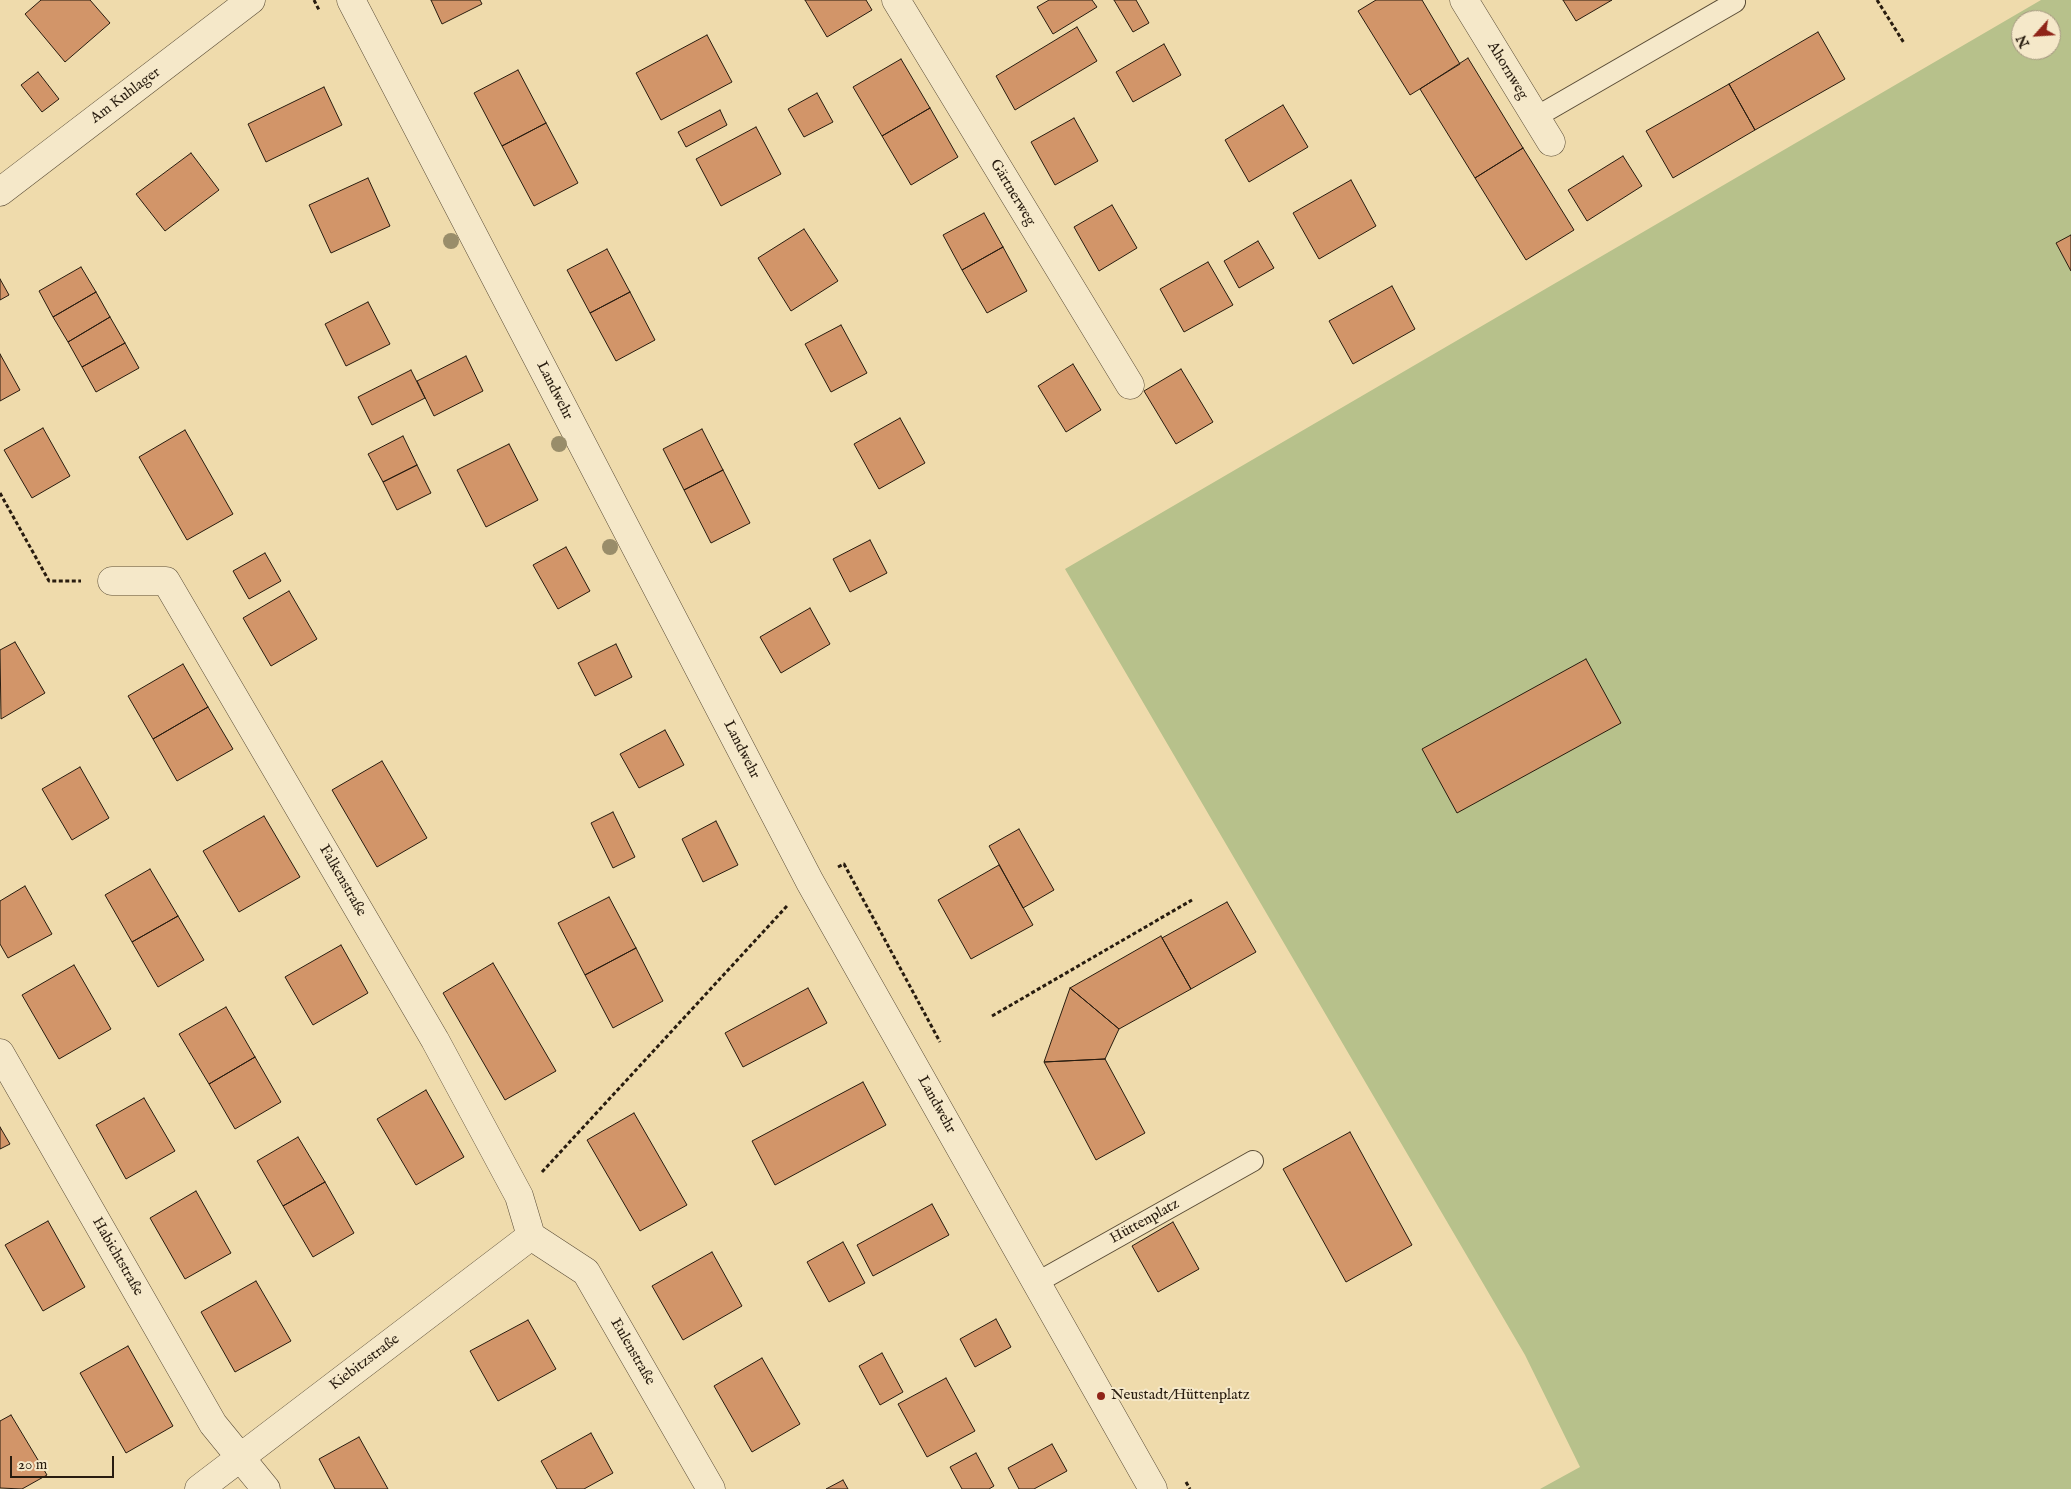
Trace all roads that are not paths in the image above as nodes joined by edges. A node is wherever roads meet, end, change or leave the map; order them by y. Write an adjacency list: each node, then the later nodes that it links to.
1 (251, 0): 8 (street, Am Kuhlager)
2 (351, 0): 14 (street, Landwehr)
3 (896, 0): 9 (street, Gärtnerweg)
4 (1464, 0): 6 (street, Ahornweg)
5 (1735, 2): 6 (lane)
6 (1536, 117): 7 (street, Ahornweg)
7 (1551, 142)
8 (0, 192)
9 (1130, 385)
10 (112, 581): 13 (street, Falkenstraße)
11 (0, 1053): 15 (street, Habichtstraße)
12 (1253, 1161): 14 (lane, Hüttenplatz)
13 (531, 1236): 15 (street, Kiebitzstraße); 18 (street, Eulenstraße)
14 (1036, 1282): 19 (street, Landwehr)
15 (241, 1457): 16 (street, Kiebitzstraße); 17 (street, Habichtstraße)
16 (199, 1489)
17 (266, 1489)
18 (711, 1489)
19 (1153, 1489)

